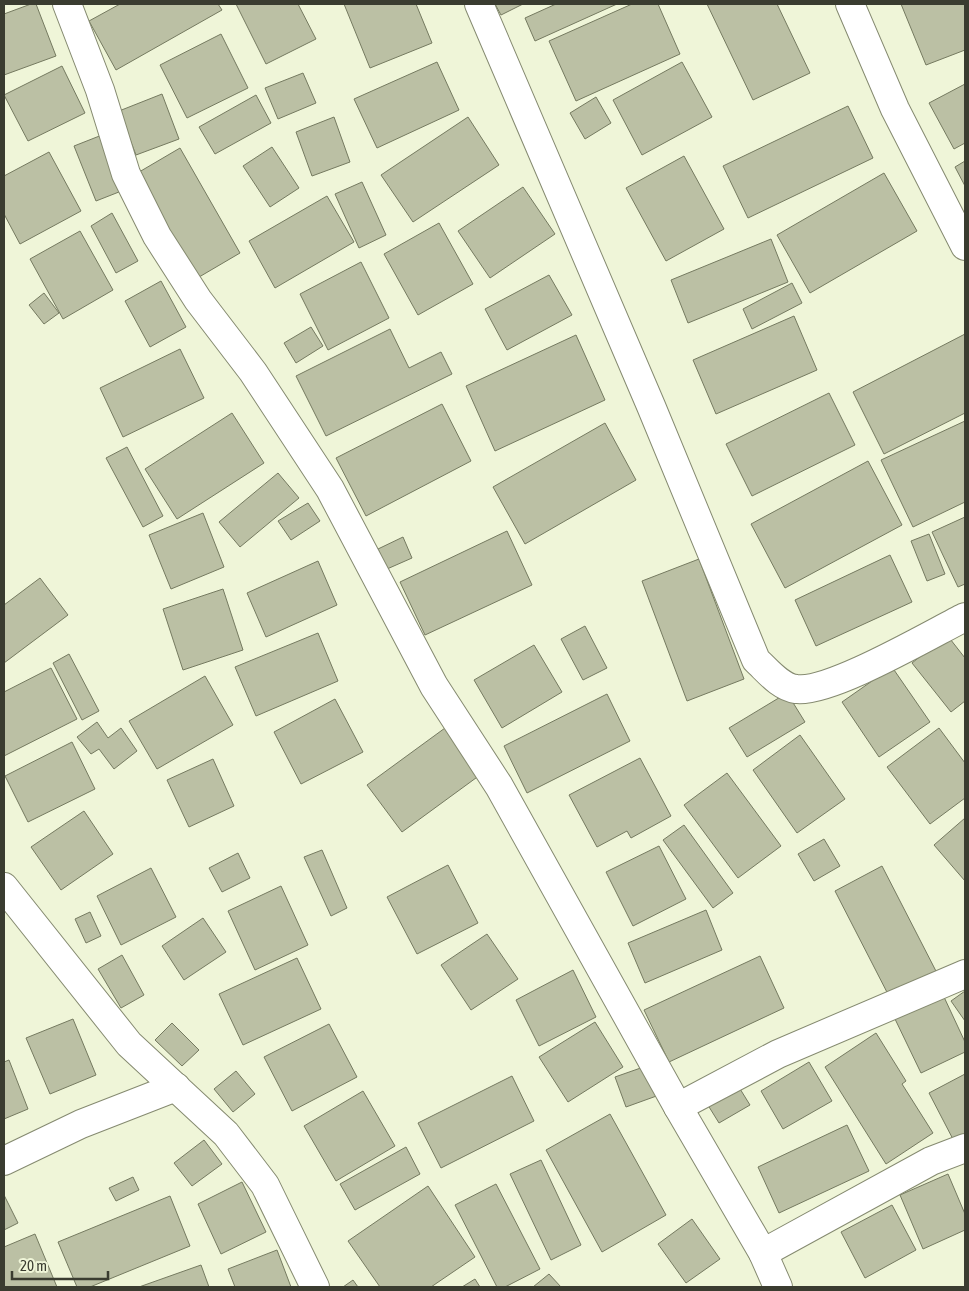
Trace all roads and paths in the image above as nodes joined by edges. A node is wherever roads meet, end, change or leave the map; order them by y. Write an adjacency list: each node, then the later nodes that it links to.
1 (67, 4): 9 (street)
2 (479, 4): 5 (street)
3 (850, 4): 4 (street)
4 (965, 246)
5 (965, 617)
6 (4, 887): 8 (street)
7 (965, 974): 9 (street)
8 (176, 1087): 11 (street); 13 (street)
9 (678, 1107): 12 (street)
10 (965, 1148): 12 (street)
11 (4, 1161)
12 (763, 1253): 14 (street)
13 (315, 1287)
14 (778, 1287)

